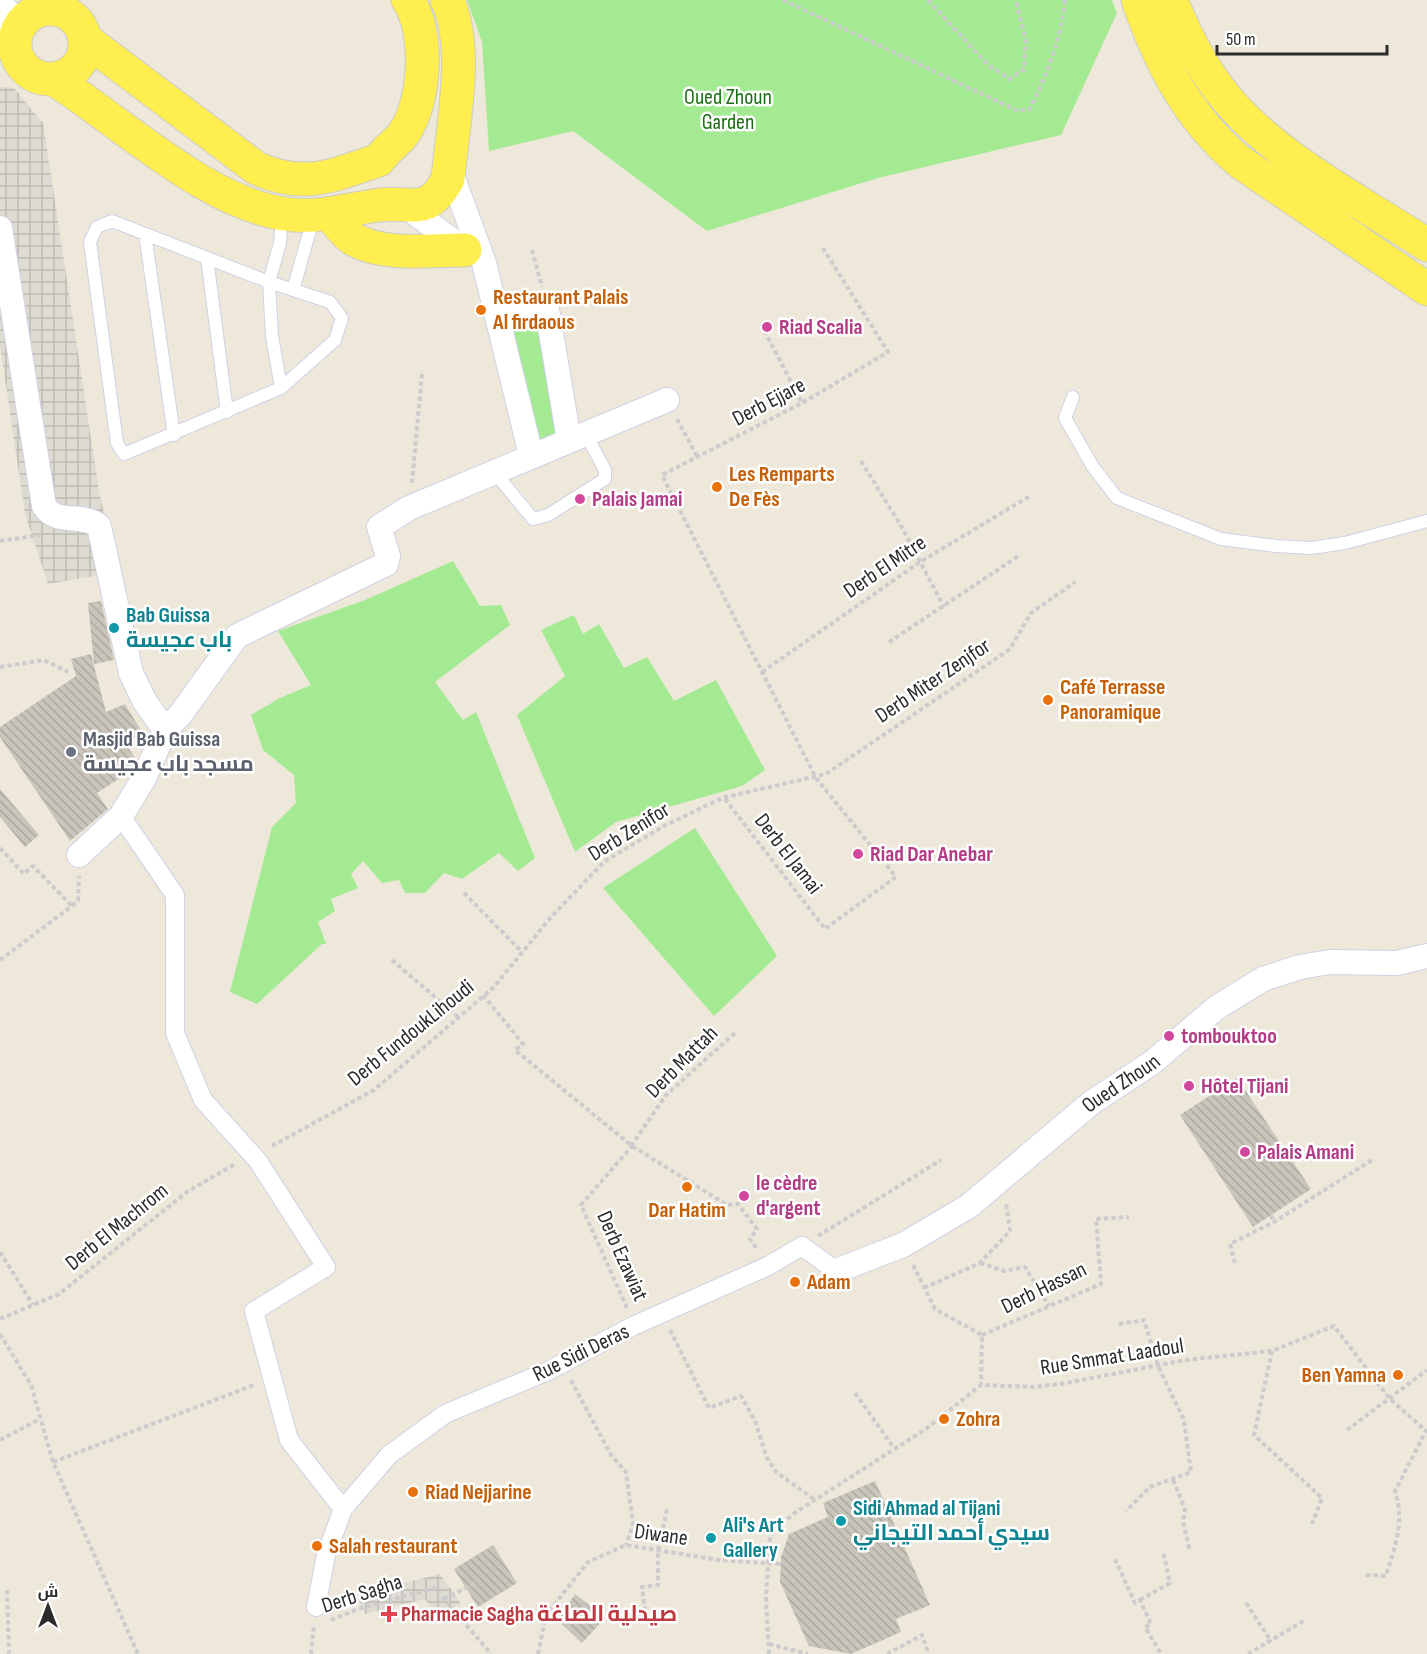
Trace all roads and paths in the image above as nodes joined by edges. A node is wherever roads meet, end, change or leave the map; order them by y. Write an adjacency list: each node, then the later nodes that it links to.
1 (408, 0): 11 (main road)
2 (447, 0): 13 (main road)
3 (783, 0): 6 (path)
4 (928, 0): 5 (path)
5 (1016, 0)
6 (1065, 0)
7 (1138, 0): 25 (main road)
8 (1171, 0): 19 (main road)
9 (48, 4): 10 (main road); 11 (main road)
10 (8, 28): 12 (main road)
11 (86, 40): 12 (main road)
12 (55, 80): 15 (main road)
13 (448, 164): 14 (main road); 22 (street)
14 (402, 204): 16 (main road); 22 (street)
15 (282, 213): 16 (main road); 24 (lane)
16 (322, 215): 22 (main road); 26 (lane)
17 (0, 228): 53 (street)
18 (145, 234): 23 (lane); 36 (lane); 36 (lane)
19 (1427, 244)
20 (821, 245): 34 (path, Derb Ejjare)
21 (532, 250): 27 (path)
22 (474, 256): 28 (street)
23 (207, 258): 24 (lane); 35 (lane)
24 (268, 282): 26 (lane); 31 (lane)
25 (1427, 289)
26 (292, 290): 31 (lane)
27 (546, 309): 28 (street); 37 (street)
28 (498, 318): 38 (street)
29 (761, 324): 34 (path)
30 (422, 374): 43 (path)
31 (281, 388): 35 (lane)
32 (1073, 398): 44 (lane)
33 (667, 400): 37 (street); 39 (path)
34 (802, 403): 39 (path, Derb Ejjare)
35 (226, 412): 36 (lane)
36 (174, 435)
37 (577, 436): 38 (street); 41 (lane)
38 (531, 455): 41 (street)
39 (698, 458): 52 (path, Derb Ejjare)
40 (861, 461): 46 (path)
41 (495, 473): 43 (street)
42 (1030, 496): 46 (path, Derb El Mitre)
43 (409, 508): 53 (street)
44 (1427, 521)
45 (1020, 555): 48 (path)
46 (920, 562): 48 (path); 52 (path, Derb El Mitre)
47 (1075, 582): 54 (path, Derb Miter Zenjfor)
48 (944, 607): 49 (path)
49 (889, 642)
50 (0, 667): 51 (path)
51 (68, 672)
52 (762, 672): 55 (path)
53 (165, 730): 57 (street)
54 (826, 774): 55 (path, Derb Zenifor)
55 (816, 778): 56 (path, Derb Zenifor); 56 (path, Derb El Jamai)
56 (725, 799): 62 (path, Derb Zenifor)
57 (121, 816): 59 (street); 71 (street)
58 (0, 848): 61 (path)
59 (80, 855): 61 (path)
60 (464, 893): 62 (path)
61 (72, 906): 64 (path)
62 (522, 953): 66 (path, Derb Zenifor)
63 (1427, 956): 74 (street, Oued Zhoun)
64 (0, 960)
65 (392, 960): 68 (path)
66 (494, 987): 67 (path, Derb FundoukLihoudi)
67 (483, 995): 68 (path, Derb FundoukLihoudi); 70 (path)
68 (458, 1017): 71 (path, Derb FundoukLihoudi)
69 (737, 1031): 70 (path, Derb Mattah)
70 (631, 1146): 83 (path); 91 (path, Derb Ezawiat)
71 (253, 1157): 86 (path, Derb El Machrom); 98 (street)
72 (941, 1160): 78 (path)
73 (1372, 1160): 77 (path)
74 (1003, 1179): 79 (street, Oued Zhoun); 81 (path)
75 (1271, 1215): 77 (path)
76 (1129, 1217): 87 (path, Derb Hassan)
77 (1274, 1222): 82 (path)
78 (802, 1245): 83 (street, Rue Sidi Deras); 84 (street)
79 (903, 1245): 84 (street, Oued Zhoun); 85 (path)
80 (0, 1252): 86 (path)
81 (980, 1263): 85 (path); 87 (path)
82 (1235, 1263)
83 (768, 1266): 88 (street, Rue Sidi Deras)
84 (836, 1271)
85 (924, 1288): 93 (path)
86 (33, 1305): 89 (path, Derb El Machrom)
87 (1049, 1306): 93 (path, Derb Hassan)
88 (664, 1314): 91 (street, Rue Sidi Deras); 109 (path)
89 (0, 1319)
90 (1119, 1324): 96 (path)
91 (635, 1326): 95 (street, Rue Sidi Deras)
92 (0, 1334): 102 (path)
93 (982, 1335): 99 (path)
94 (1272, 1351): 96 (path, Rue Smmat Laadoul); 101 (path, Rue Smmat Laadoul); 113 (path)
95 (563, 1364): 110 (street, Rue Sidi Deras); 114 (path)
96 (1158, 1366): 99 (path, Rue Smmat Laadoul); 108 (path)
97 (1427, 1370): 101 (path)
98 (270, 1379): 107 (path); 110 (street)
99 (981, 1385): 106 (path)
100 (855, 1393): 106 (path)
101 (1389, 1398): 103 (path); 104 (path, Rue Smmat Laadoul)
102 (40, 1419): 105 (path); 107 (path)
103 (1347, 1431)
104 (1426, 1432): 121 (path)
105 (0, 1440)
106 (894, 1448): 109 (path)
107 (53, 1462): 134 (path)
108 (1173, 1480): 112 (path); 117 (path)
109 (815, 1500): 119 (path)
110 (343, 1509): 127 (street, Rue Sidi Deras)
111 (667, 1509): 115 (path)
112 (1126, 1511)
113 (1312, 1524)
114 (626, 1545): 115 (path, Diwane); 137 (path, Diwane)
115 (658, 1551): 119 (path, Diwane); 128 (path)
116 (1164, 1551): 125 (path)
117 (1190, 1551)
118 (1115, 1558): 125 (path)
119 (767, 1563): 120 (path, Diwane); 132 (path)
120 (781, 1564)
121 (1366, 1575)
122 (474, 1584): 124 (path)
123 (7, 1590): 133 (path)
124 (444, 1599): 130 (path, Derb Sagha); 136 (path)
125 (1140, 1600): 142 (path)
126 (1246, 1603): 131 (path)
127 (316, 1607): 130 (path)
128 (645, 1611)
129 (1305, 1620): 131 (path)
130 (314, 1628): 135 (path)
131 (1271, 1641): 143 (path)
132 (769, 1644): 138 (path); 139 (path)
133 (9, 1654)
134 (138, 1654)
135 (311, 1654)
136 (490, 1654)
137 (538, 1654)
138 (769, 1654)
139 (808, 1654)
140 (887, 1654): 141 (path)
141 (929, 1654)
142 (1161, 1654)
143 (1248, 1654)

